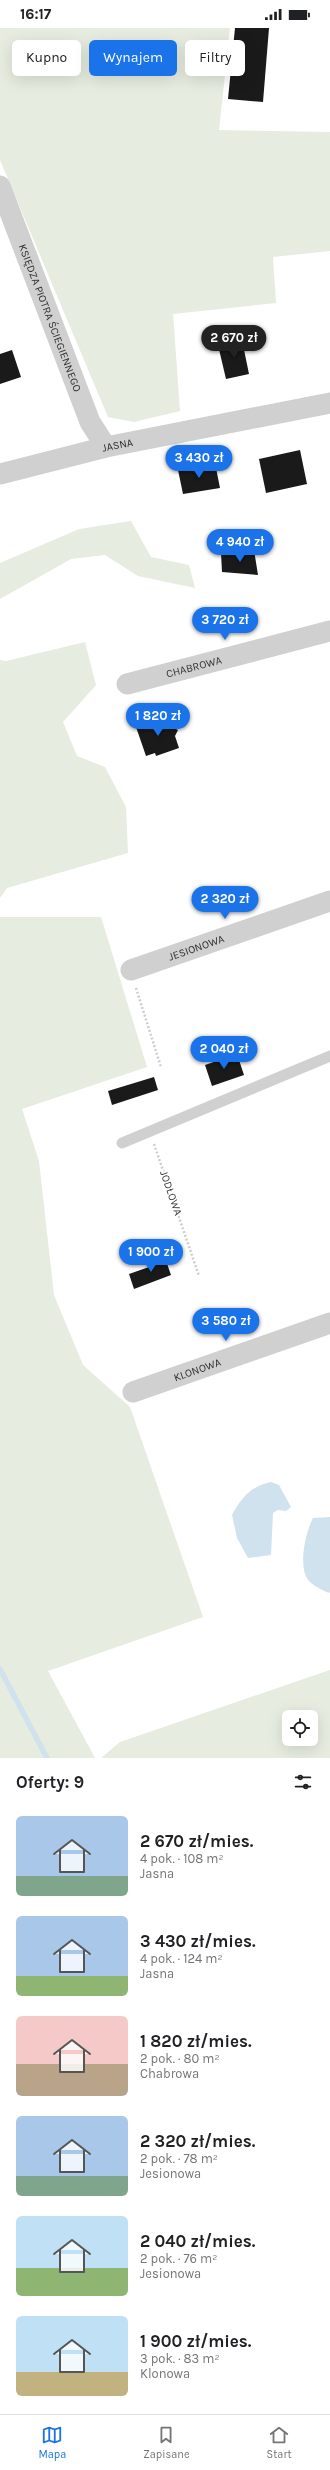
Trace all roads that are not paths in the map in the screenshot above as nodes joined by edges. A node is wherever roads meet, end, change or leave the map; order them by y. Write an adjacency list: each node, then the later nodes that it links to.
1 (0, 186): 3 (street, KSIĘDZA PIOTRA ŚCIEGIENNEGO)
2 (330, 403): 3 (street, JASNA)
3 (106, 447): 4 (street, JASNA)
4 (0, 474)
5 (330, 631): 6 (street, CHABROWA)
6 (127, 684)
7 (330, 901): 8 (street, JESIONOWA)
8 (131, 970)
9 (330, 1056): 10 (lane)
10 (122, 1143)
11 (330, 1323): 12 (street, KLONOWA)
12 (133, 1392)

